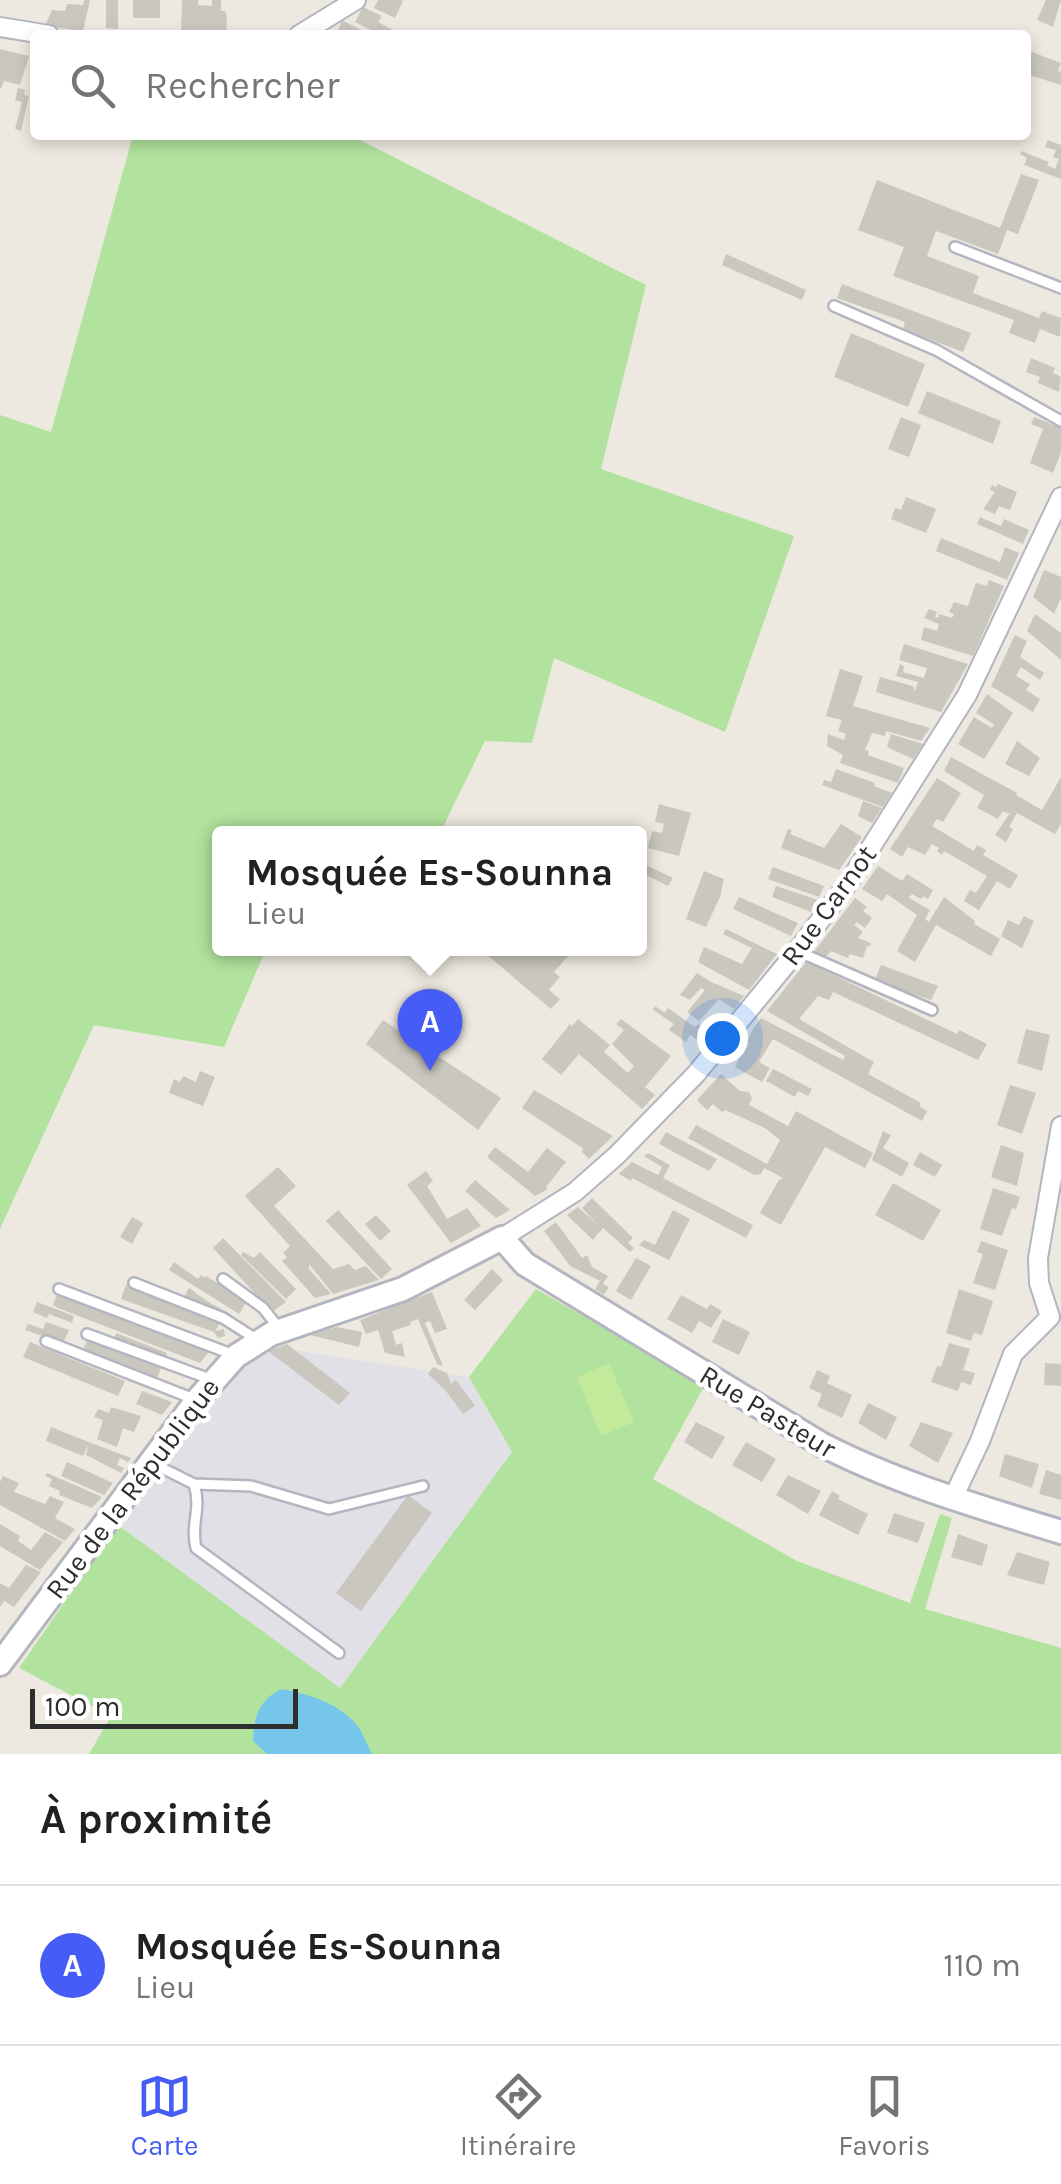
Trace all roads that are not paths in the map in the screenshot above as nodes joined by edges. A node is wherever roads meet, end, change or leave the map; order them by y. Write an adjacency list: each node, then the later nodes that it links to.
1 (356, 0): 3 (street)
2 (0, 27): 4 (street)
3 (307, 30)
4 (30, 32)
5 (955, 247): 6 (lane)
6 (1061, 288)
7 (834, 306): 8 (lane)
8 (1061, 421)
9 (1061, 497): 10 (street, Rue Carnot)
10 (797, 951): 11 (lane); 13 (street, Rue Carnot)
11 (932, 1010)
12 (1061, 1126): 17 (street)
13 (502, 1238): 19 (street, Rue de la République); 27 (street, Rue Pasteur)
14 (223, 1279): 19 (lane)
15 (134, 1283): 19 (lane)
16 (59, 1289): 21 (lane)
17 (1055, 1317): 27 (street)
18 (87, 1334): 22 (lane)
19 (269, 1335): 21 (street, Rue de la République)
20 (46, 1340): 23 (lane)
21 (236, 1356): 22 (street, Rue de la République)
22 (213, 1380): 23 (street, Rue de la République)
23 (197, 1400): 24 (street, Rue de la République)
24 (150, 1461): 25 (lane); 30 (street, Rue de la République)
25 (194, 1484): 26 (lane); 29 (lane)
26 (423, 1486)
27 (953, 1498): 28 (street, Rue Pasteur)
28 (1061, 1532)
29 (339, 1653)
30 (0, 1664)

